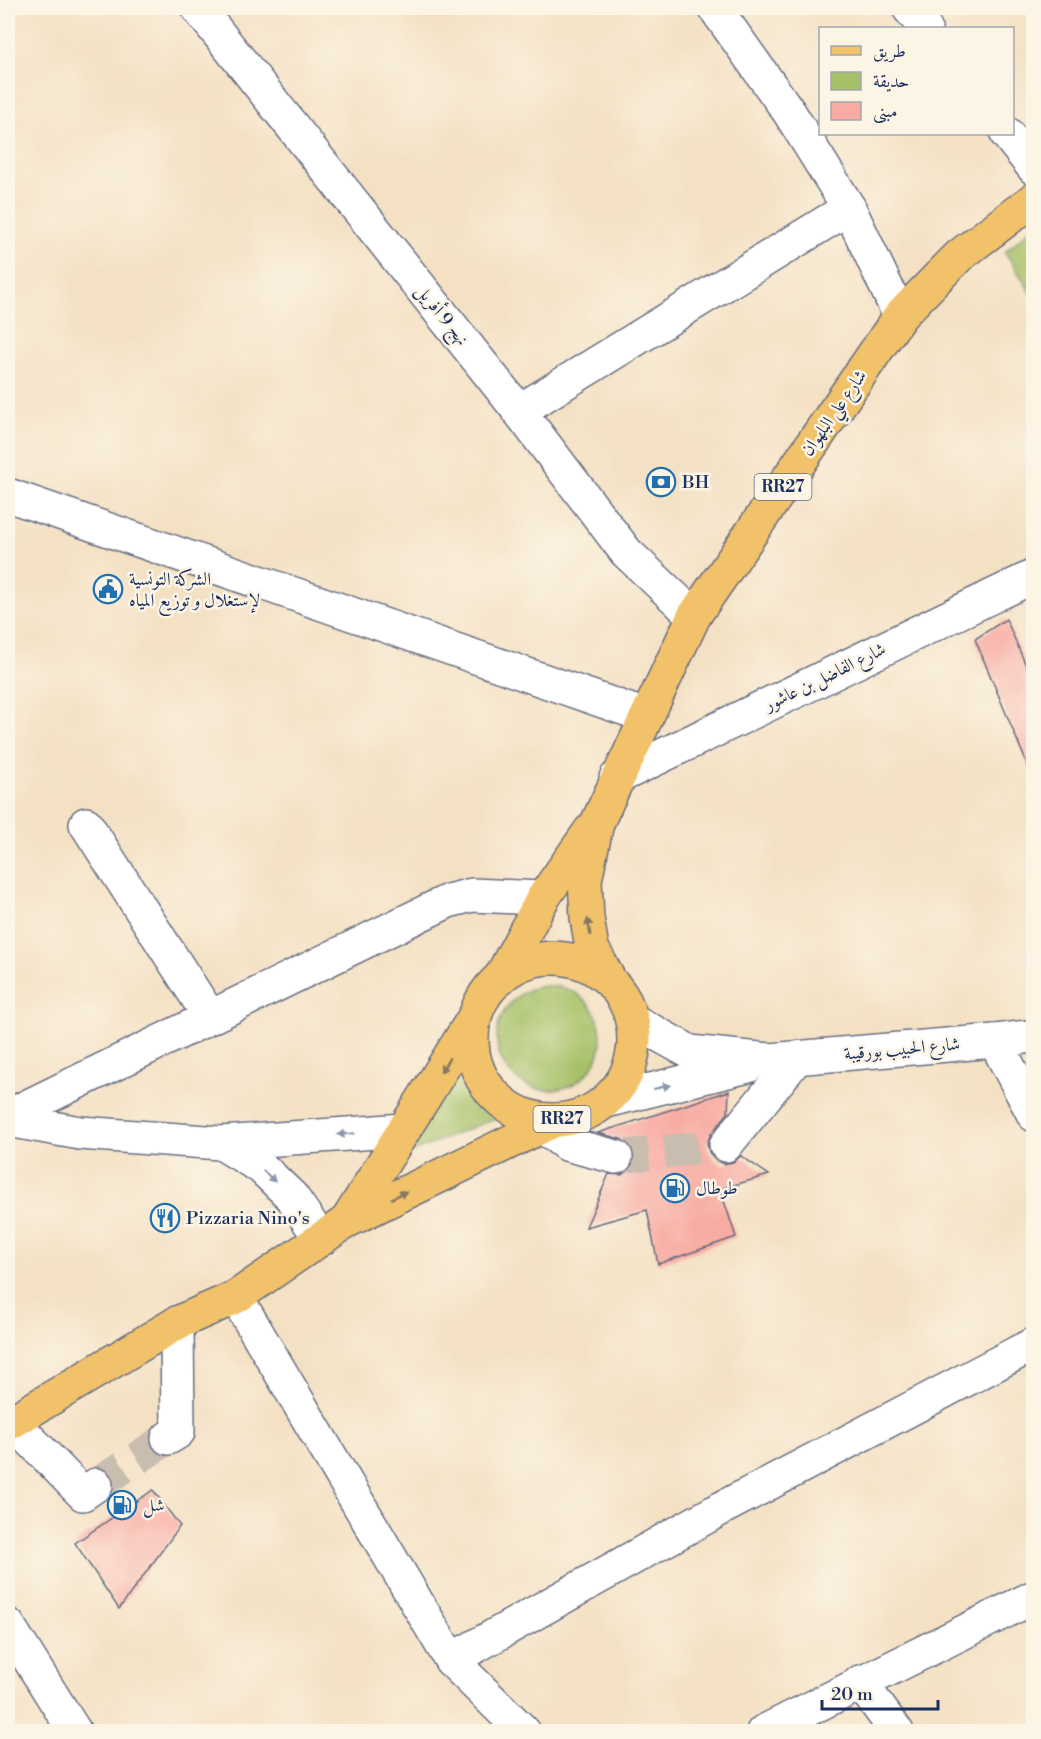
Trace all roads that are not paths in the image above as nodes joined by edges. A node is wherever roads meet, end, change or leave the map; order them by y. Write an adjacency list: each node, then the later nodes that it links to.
1 (198, 8): 10 (street, نهج 9 أفريل)
2 (715, 8): 8 (street)
3 (909, 8): 4 (street)
4 (924, 27)
5 (1008, 135): 6 (street)
6 (1034, 168)
7 (1034, 199): 9 (main road, شارع علي البلهوان / RR27)
8 (849, 208): 9 (street); 10 (street)
9 (900, 316): 13 (main road, شارع علي البلهوان / RR27)
10 (519, 411): 13 (street, نهج 9 أفريل)
11 (8, 495): 14 (street)
12 (1034, 576): 15 (street, شارع الفاضل بن عاشور)
13 (694, 616): 14 (main road, شارع علي البلهوان / RR27)
14 (646, 716): 15 (main road, شارع علي البلهوان / RR27)
15 (616, 778): 16 (main road, شارع علي البلهوان / RR27)
16 (597, 823): 18 (main road, RR27); 20 (main road, RR27, one-way to 16)
17 (86, 824): 22 (street)
18 (543, 898): 19 (main road, RR27); 22 (street)
19 (501, 977): 20 (main road, RR27); 21 (main road, RR27)
20 (610, 981): 23 (main road, RR27)
21 (476, 1015): 30 (main road, RR27); 31 (main road, RR27, one-way to 31)
22 (210, 1017): 29 (street)
23 (632, 1020): 26 (street); 27 (main road, RR27)
24 (1034, 1036): 25 (street, شارع الحبيب بورقيبة)
25 (995, 1041): 26 (street, شارع الحبيب بورقيبة); 28 (street)
26 (783, 1059): 27 (street, one-way to 26); 33 (street)
27 (606, 1101): 30 (main road, RR27)
28 (1034, 1115)
29 (8, 1118): 32 (street)
30 (548, 1123): 34 (street); 35 (main road, RR27, one-way to 30)
31 (404, 1130): 32 (street, one-way to 32); 35 (main road, RR27)
32 (221, 1143): 36 (street, one-way to 36)
33 (726, 1145)
34 (616, 1157)
35 (347, 1221): 36 (main road, RR27)
36 (321, 1239): 37 (main road, RR27)
37 (236, 1297): 38 (main road, RR27); 45 (street)
38 (177, 1323): 40 (main road, RR27); 41 (street)
39 (1034, 1344): 45 (street)
40 (10, 1423): 42 (street)
41 (168, 1438)
42 (96, 1485)
43 (1034, 1597): 46 (street)
44 (8, 1625): 47 (street)
45 (451, 1660): 48 (street)
46 (860, 1683): 49 (street); 50 (street)
47 (75, 1731)
48 (524, 1731)
49 (763, 1731)
50 (897, 1731)

